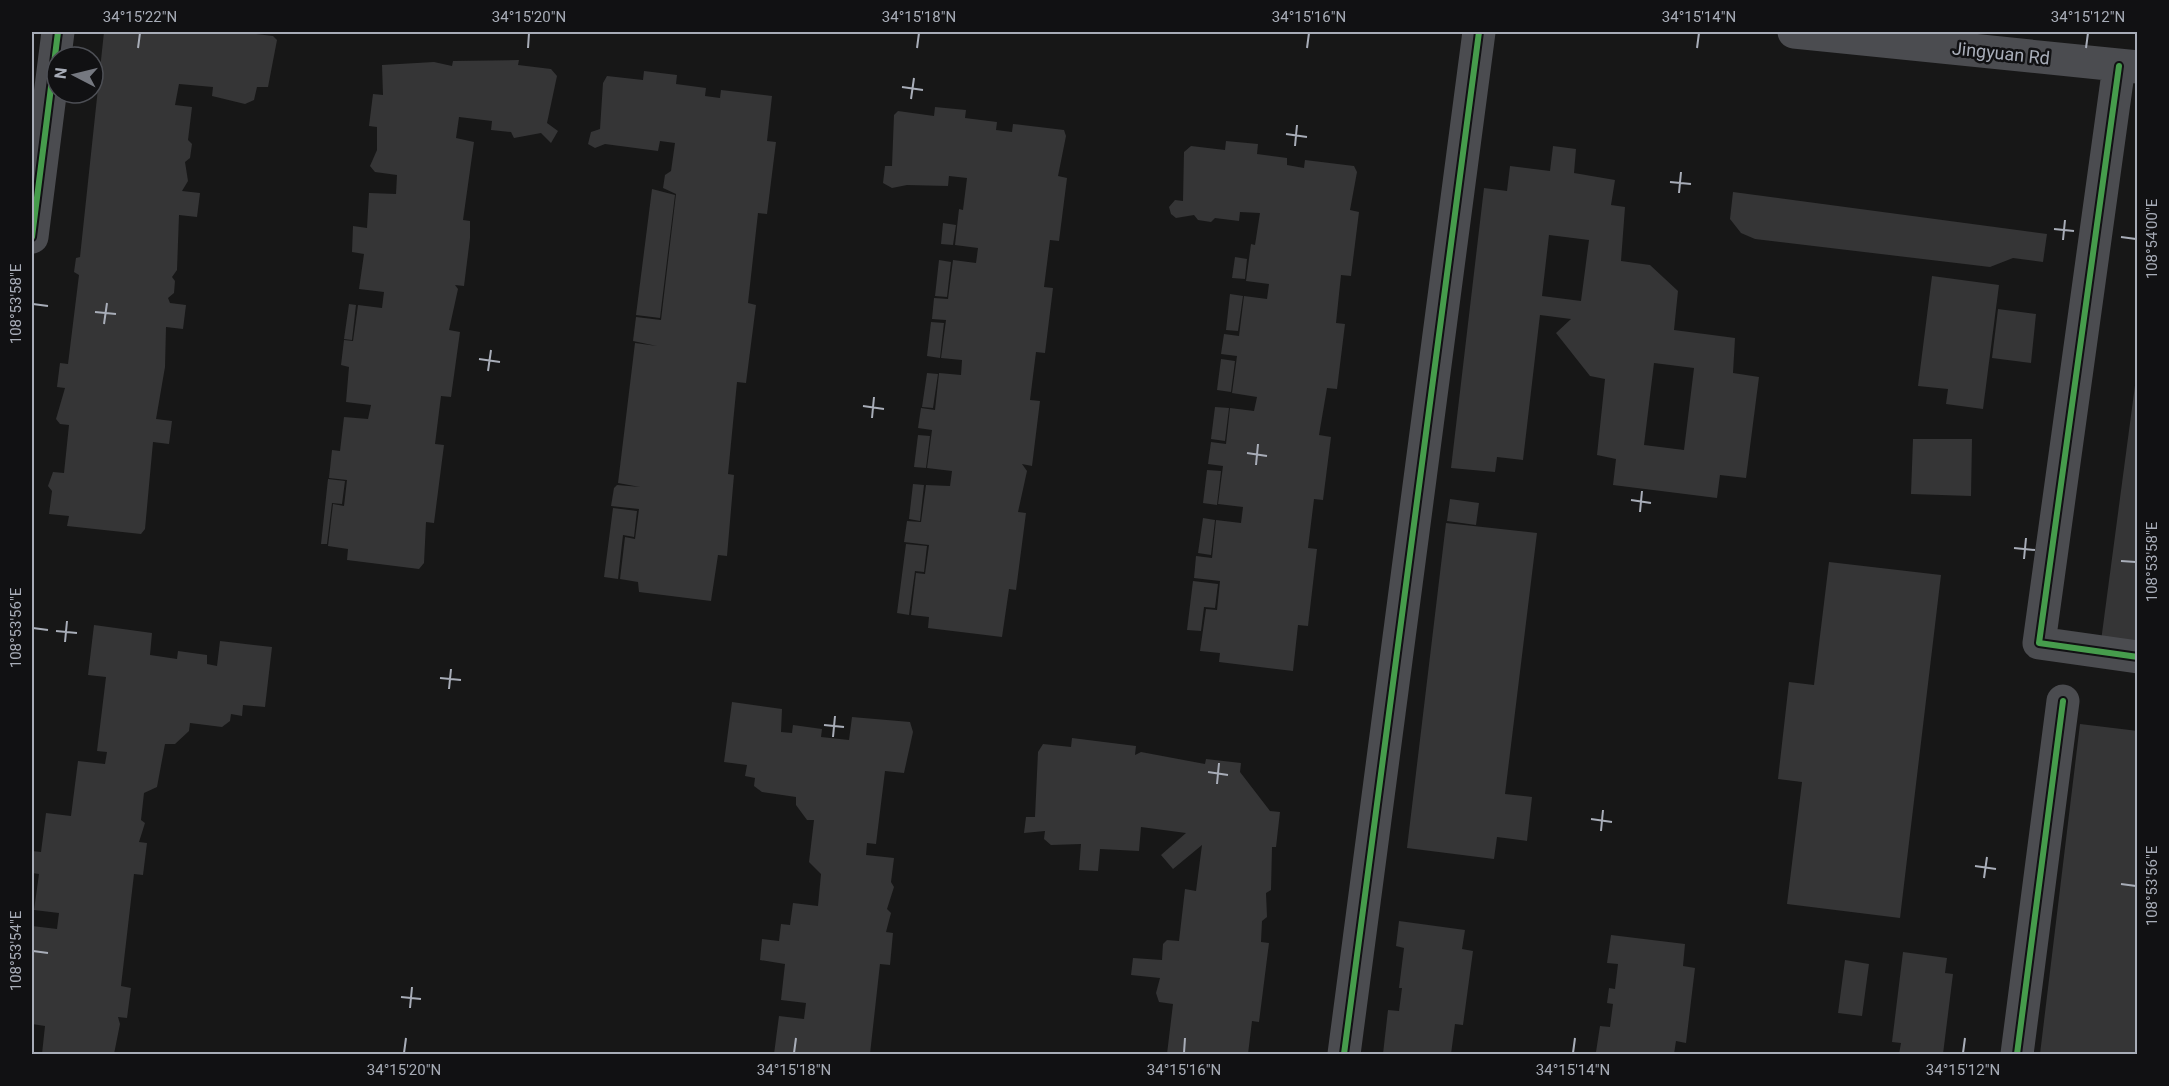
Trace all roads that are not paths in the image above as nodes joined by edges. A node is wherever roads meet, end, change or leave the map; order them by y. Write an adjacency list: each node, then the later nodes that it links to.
1 (58, 32): 5 (street)
2 (1479, 32): 8 (street)
3 (1794, 32): 4 (street, Jingyuan Rd)
4 (2128, 67): 6 (street)
5 (32, 237)
6 (2138, 657)
7 (2062, 701): 9 (street)
8 (1344, 1054)
9 (2017, 1054)

